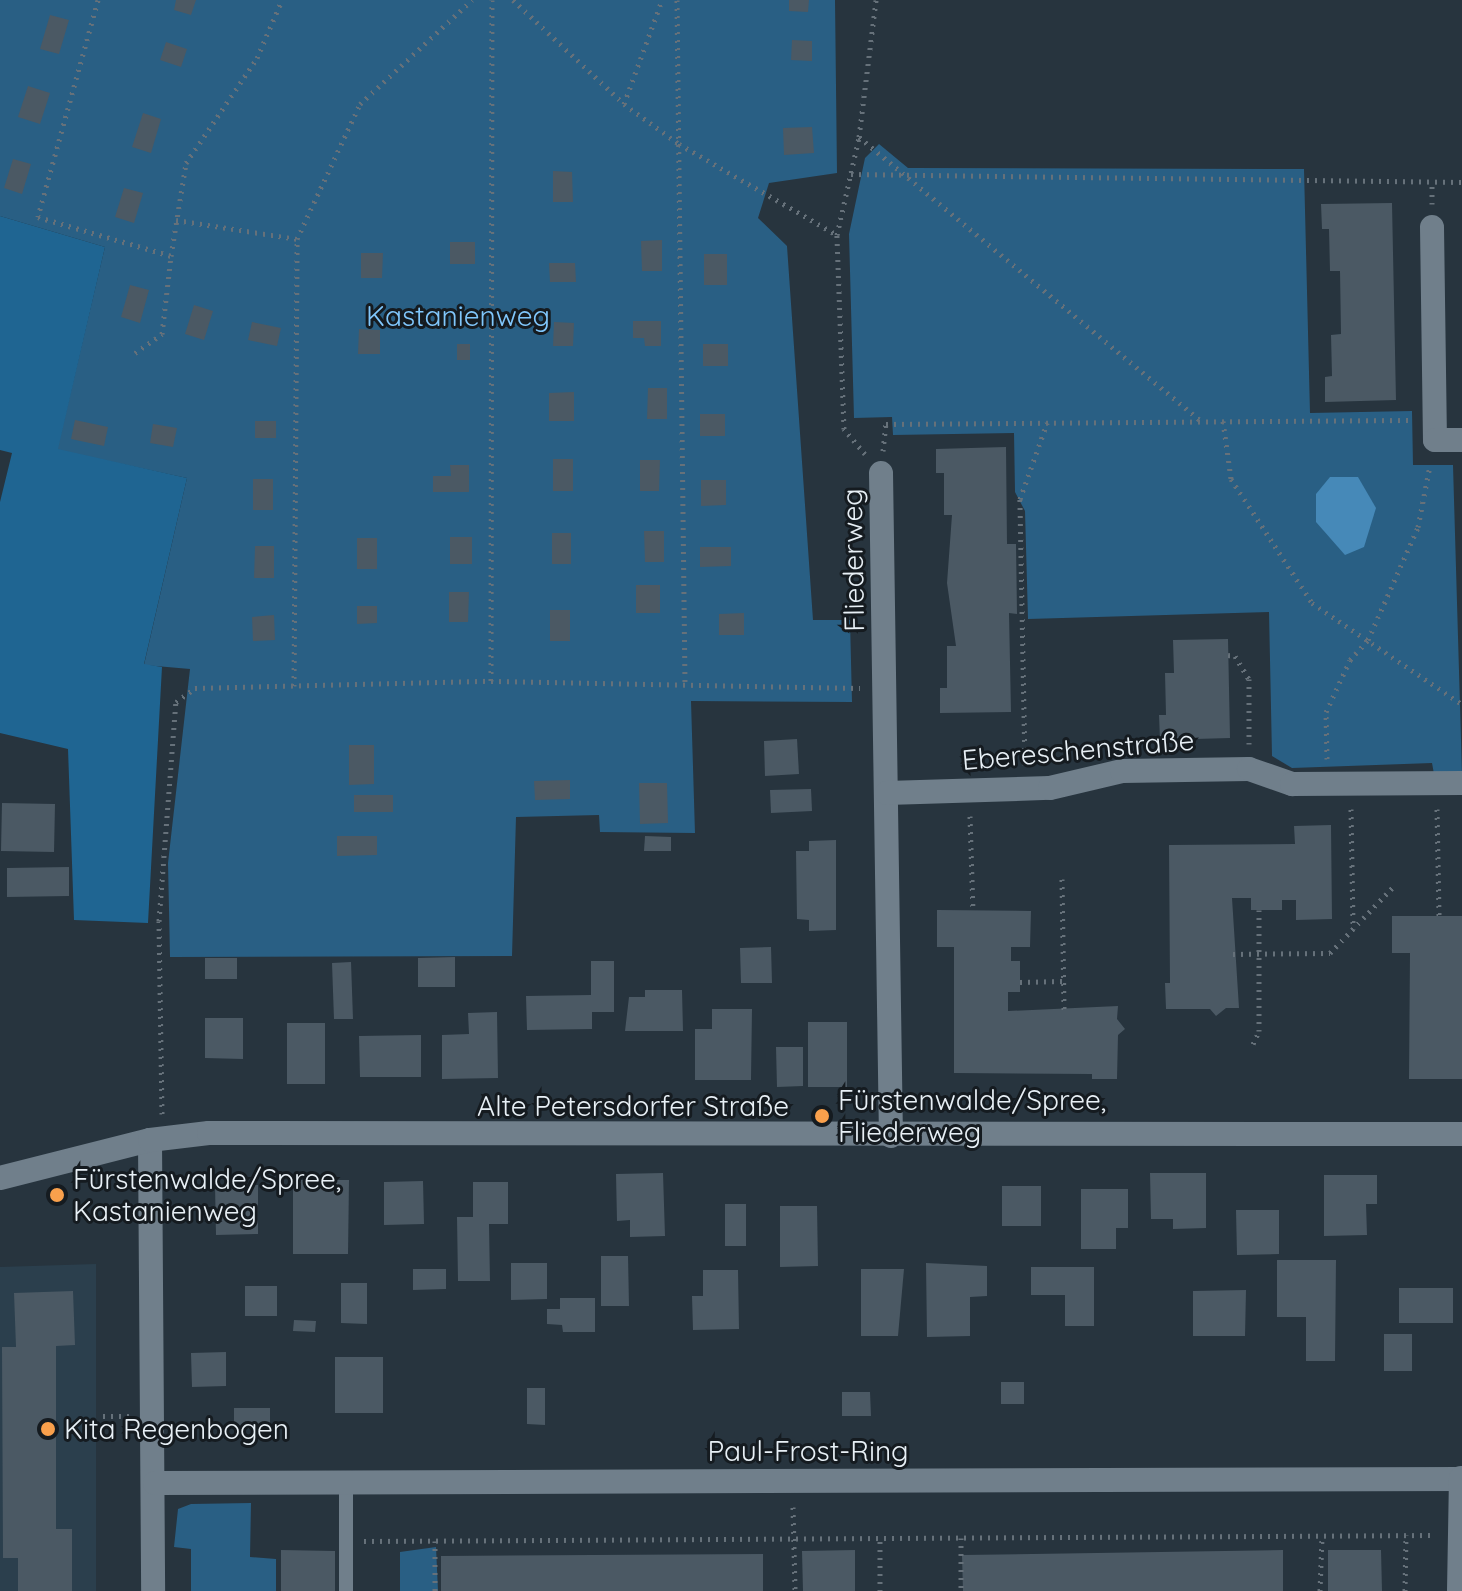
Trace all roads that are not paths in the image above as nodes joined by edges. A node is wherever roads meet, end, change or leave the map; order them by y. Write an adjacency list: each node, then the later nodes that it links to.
1 (1432, 227): 2 (street)
2 (1462, 440)
3 (881, 473): 5 (street, Fliederweg)
4 (1462, 783): 5 (street, Ebereschenstraße)
5 (887, 793): 7 (street, Fliederweg)
6 (1462, 1134): 7 (street, Alte Petersdorfer Straße)
7 (891, 1136): 8 (street, Alte Petersdorfer Straße)
8 (158, 1139): 9 (street, Alte Petersdorfer Straße); 11 (street)
9 (0, 1178)
10 (1462, 1478): 12 (street, Paul-Frost-Ring); 15 (street, Paul-Frost-Ring)
11 (155, 1483): 12 (street, Paul-Frost-Ring); 13 (street)
12 (346, 1483): 14 (lane)
13 (153, 1591)
14 (346, 1591)
15 (1459, 1591)

